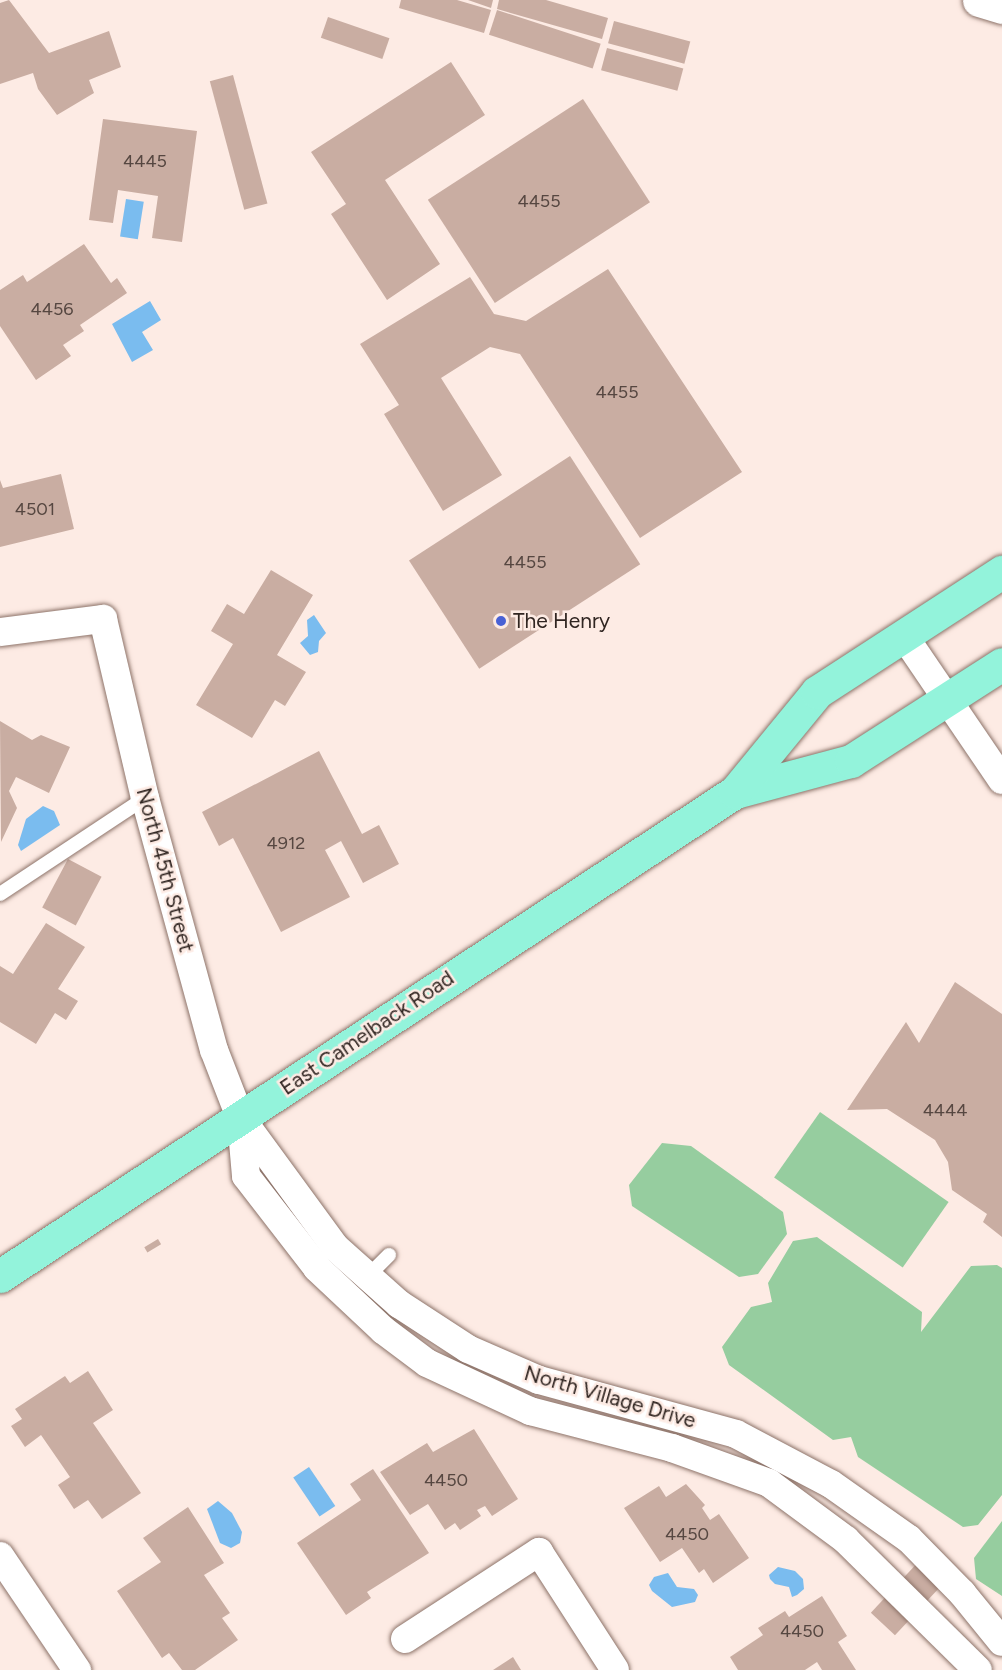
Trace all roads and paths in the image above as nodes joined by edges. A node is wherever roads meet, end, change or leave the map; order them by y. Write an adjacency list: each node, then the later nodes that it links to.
1 (979, 0): 2 (street)
2 (1002, 7)
3 (1002, 572): 5 (main road, East Camelback Road)
4 (0, 632): 10 (street, North 45th Street)
5 (904, 636): 7 (street); 9 (main road, East Camelback Road)
6 (1002, 664): 7 (main road, East Camelback Road)
7 (947, 700): 8 (street); 9 (main road, East Camelback Road)
8 (1002, 780)
9 (735, 792): 12 (main road, East Camelback Road)
10 (145, 798): 11 (lane); 12 (street, North 45th Street)
11 (0, 894)
12 (240, 1117): 14 (main road, East Camelback Road); 15 (street, North Village Drive); 16 (street, North Village Drive)
13 (389, 1255): 15 (lane)
14 (0, 1276)
15 (366, 1277): 16 (lane); 17 (street, North Village Drive)
16 (348, 1300): 18 (street, North Village Drive)
17 (844, 1494): 18 (street); 21 (street, North Village Drive)
18 (825, 1524): 22 (street, North Village Drive)
19 (0, 1556): 23 (street)
20 (405, 1639): 24 (street)
21 (1002, 1644): 22 (street)
22 (974, 1668)
23 (77, 1670)
24 (615, 1670)

